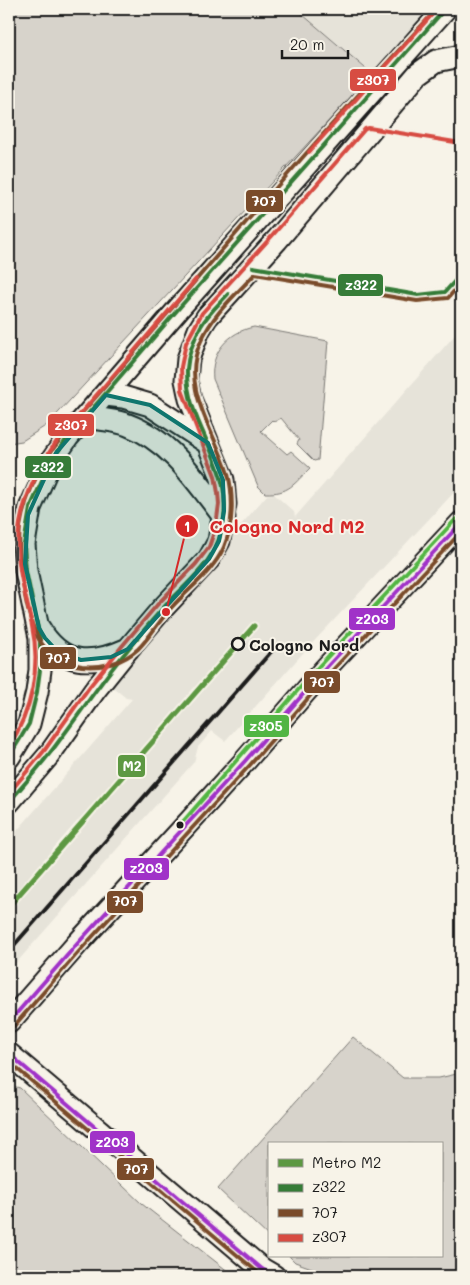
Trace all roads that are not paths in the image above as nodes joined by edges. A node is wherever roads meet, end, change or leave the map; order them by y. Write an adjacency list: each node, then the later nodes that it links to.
1 (445, 9): 3 (street)
2 (461, 56): 5 (street)
3 (106, 395): 4 (street); 5 (street)
4 (86, 418): 6 (street); 8 (street)
5 (208, 443): 6 (street)
6 (224, 517): 9 (street)
7 (461, 523): 12 (street)
8 (39, 628): 9 (street); 10 (street)
9 (128, 649): 11 (street)
10 (9, 756)
11 (9, 802)
12 (9, 1022)
13 (9, 1054): 14 (street)
14 (274, 1276)

